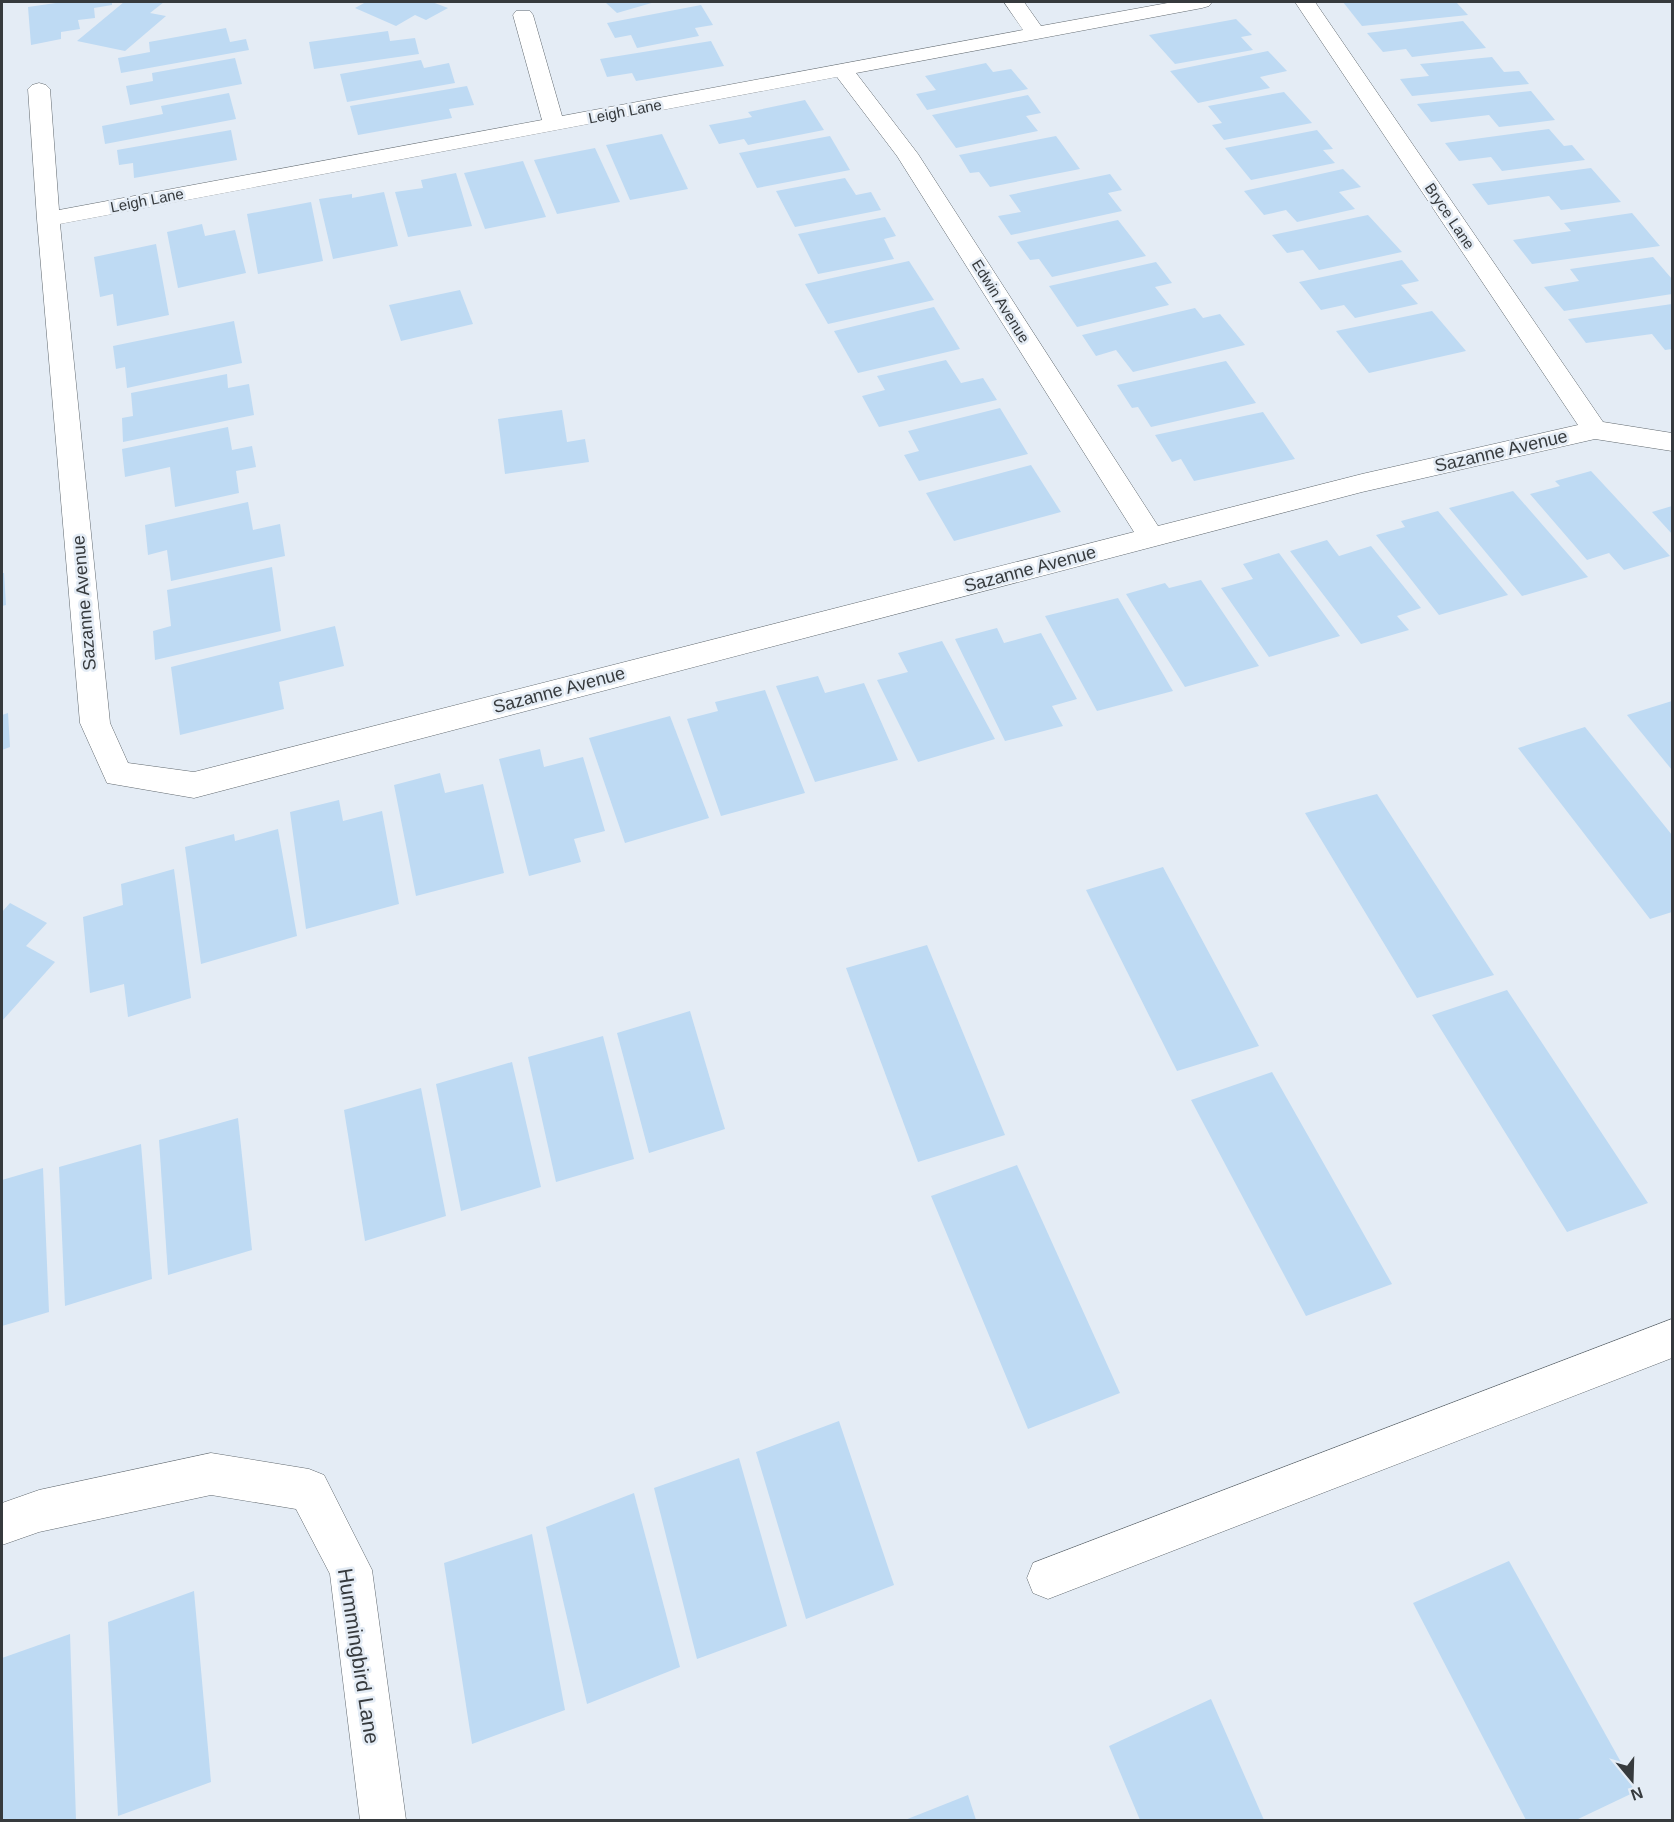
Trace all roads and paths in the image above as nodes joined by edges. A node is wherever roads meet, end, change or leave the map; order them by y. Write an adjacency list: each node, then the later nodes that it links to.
1 (1014, 2): 5 (street)
2 (1202, 2): 5 (street, Leigh Lane)
3 (1305, 2): 10 (street, Bryce Lane)
4 (523, 15): 8 (street)
5 (1035, 33): 6 (street, Leigh Lane)
6 (843, 69): 8 (street, Leigh Lane); 12 (street, Edwin Avenue)
7 (39, 89): 9 (street, Sazanne Avenue)
8 (554, 124): 9 (street, Leigh Lane)
9 (48, 219): 12 (street, Sazanne Avenue)
10 (1595, 430): 11 (street, Sazanne Avenue); 12 (street, Sazanne Avenue)
11 (1672, 442)
12 (1151, 537)
13 (1672, 1339): 15 (street)
14 (2, 1524): 16 (street, Hummingbird Lane)
15 (1048, 1578)
16 (383, 1821)

